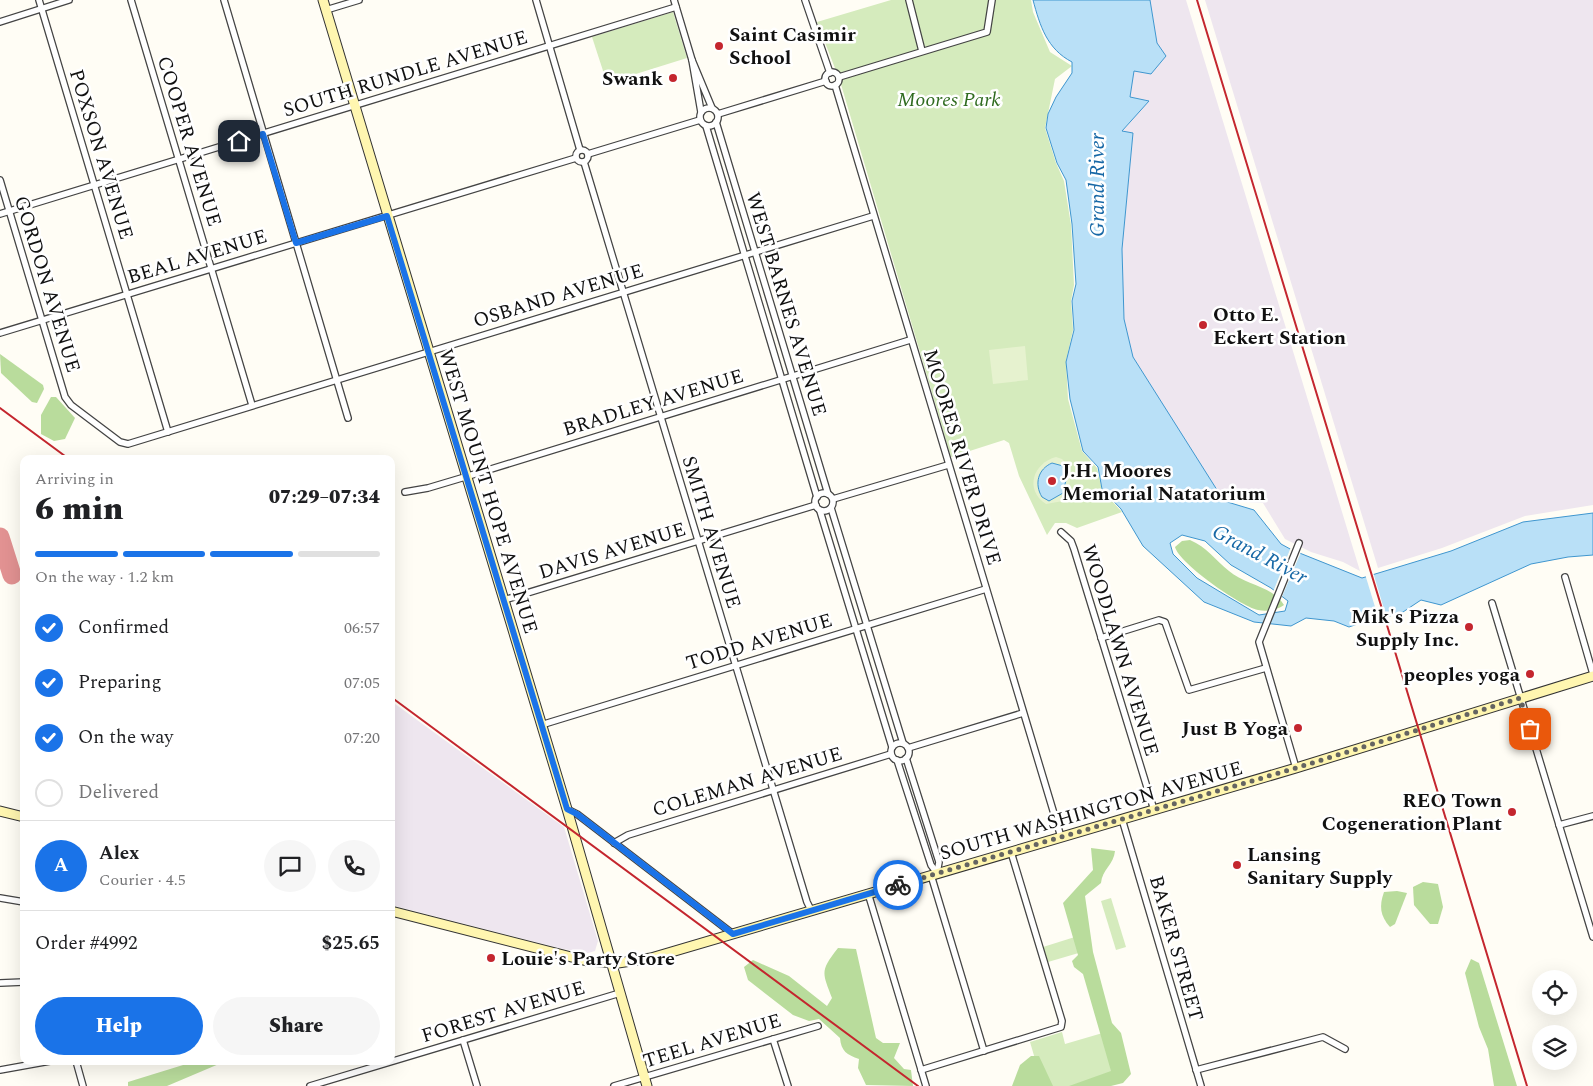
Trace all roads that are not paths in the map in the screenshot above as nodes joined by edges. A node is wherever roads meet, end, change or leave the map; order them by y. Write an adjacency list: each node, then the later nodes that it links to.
1 (39, 0): 12 (street, POXSON AVENUE)
2 (69, 0): 12 (street)
3 (132, 0): 34 (street, COOPER AVENUE)
4 (224, 0): 30 (street)
5 (323, 0): 14 (street, WEST MOUNT HOPE AVENUE)
6 (359, 0): 14 (street)
7 (536, 0): 16 (street)
8 (674, 0): 13 (street)
9 (804, 0): 19 (street)
10 (909, 0): 17 (street)
11 (992, 0): 17 (street)
12 (42, 8): 15 (street); 37 (street, POXSON AVENUE)
13 (676, 8): 16 (street, SOUTH RUNDLE AVENUE); 18 (street)
14 (326, 10): 23 (street, WEST MOUNT HOPE AVENUE)
15 (0, 22)
16 (550, 46): 23 (street, SOUTH RUNDLE AVENUE); 31 (street)
17 (922, 52): 20 (street)
18 (692, 60): 24 (street); 25 (street)
19 (830, 72): 20 (street); 21 (street)
20 (839, 77): 22 (street)
21 (826, 81): 22 (street); 26 (street)
22 (835, 86): 41 (street, MOORES RIVER DRIVE)
23 (355, 106): 30 (street, SOUTH RUNDLE AVENUE); 40 (street, WEST MOUNT HOPE AVENUE)
24 (712, 108): 25 (street); 26 (street)
25 (701, 112): 27 (street)
26 (718, 114): 28 (street)
27 (700, 120): 29 (street); 32 (street)
28 (716, 122): 29 (street); 43 (street, WEST BARNES AVENUE)
29 (706, 126): 44 (street, WEST BARNES AVENUE)
30 (263, 134): 34 (street, SOUTH RUNDLE AVENUE); 42 (street)
31 (580, 150): 32 (street); 33 (street)
32 (588, 154): 35 (street)
33 (576, 158): 35 (street); 40 (street, BEAL AVENUE)
34 (179, 160): 37 (street, SOUTH RUNDLE AVENUE); 45 (street, COOPER AVENUE)
35 (584, 162): 46 (street, SMITH AVENUE)
36 (0, 180): 38 (street, GORDON AVENUE)
37 (94, 185): 38 (street, SOUTH RUNDLE AVENUE); 47 (street, POXSON AVENUE)
38 (9, 212): 39 (street, SOUTH RUNDLE AVENUE); 48 (street, GORDON AVENUE)
39 (0, 214)
40 (387, 216): 42 (street, BEAL AVENUE); 51 (street, WEST MOUNT HOPE AVENUE)
41 (873, 216): 43 (street, OSBAND AVENUE); 50 (street, MOORES RIVER DRIVE)
42 (296, 243): 45 (street, BEAL AVENUE); 53 (street)
43 (755, 252): 44 (street, OSBAND AVENUE); 52 (street, WEST BARNES AVENUE)
44 (744, 255): 46 (street, OSBAND AVENUE); 54 (street, WEST BARNES AVENUE)
45 (212, 269): 47 (street, BEAL AVENUE); 56 (street, COOPER AVENUE)
46 (624, 292): 51 (street, OSBAND AVENUE); 57 (street, SMITH AVENUE)
47 (127, 294): 48 (street, BEAL AVENUE); 59 (street, POXSON AVENUE)
48 (42, 320): 49 (street, BEAL AVENUE); 55 (street, GORDON AVENUE)
49 (0, 333)
50 (910, 340): 52 (street, BRADLEY AVENUE); 60 (street, MOORES RIVER DRIVE)
51 (429, 352): 53 (street, OSBAND AVENUE); 61 (street, WEST MOUNT HOPE AVENUE)
52 (793, 376): 54 (street, BRADLEY AVENUE); 63 (street, WEST BARNES AVENUE)
53 (337, 380): 56 (street, OSBAND AVENUE); 58 (street)
54 (782, 380): 57 (street, BRADLEY AVENUE); 64 (street, WEST BARNES AVENUE)
55 (65, 397): 59 (street, OSBAND AVENUE)
56 (252, 405): 59 (street, OSBAND AVENUE)
57 (660, 417): 61 (street, BRADLEY AVENUE); 70 (street, SMITH AVENUE)
58 (348, 418)
59 (168, 432)
60 (948, 464): 65 (street); 73 (street, MOORES RIVER DRIVE)
61 (466, 476): 62 (street, BRADLEY AVENUE); 74 (street, WEST MOUNT HOPE AVENUE)
62 (405, 492)
63 (828, 494): 64 (street); 65 (street)
64 (817, 497): 66 (street)
65 (833, 500): 67 (street)
66 (816, 505): 68 (street); 70 (street, DAVIS AVENUE)
67 (831, 508): 68 (street); 76 (street)
68 (820, 511): 77 (street)
69 (1061, 532): 78 (street, WOODLAWN AVENUE)
70 (698, 541): 74 (street, DAVIS AVENUE); 79 (street, SMITH AVENUE)
71 (1299, 543): 80 (street)
72 (1565, 577): 81 (street)
73 (986, 589): 76 (street, TODD AVENUE); 83 (street, MOORES RIVER DRIVE)
74 (504, 600): 84 (street, WEST MOUNT HOPE AVENUE)
75 (1492, 603): 82 (street)
76 (867, 625): 77 (street, TODD AVENUE); 85 (street)
77 (856, 629): 79 (street, TODD AVENUE); 86 (street)
78 (1101, 638): 80 (street); 94 (street, WOODLAWN AVENUE)
79 (735, 666): 84 (street, TODD AVENUE); 92 (street, SMITH AVENUE)
80 (1266, 668): 91 (street)
81 (1593, 675): 82 (street, SOUTH WASHINGTON AVENUE)
82 (1520, 698): 91 (street, SOUTH WASHINGTON AVENUE); 99 (street)
83 (1023, 713): 87 (street); 100 (street, MOORES RIVER DRIVE)
84 (541, 725): 93 (street, WEST MOUNT HOPE AVENUE)
85 (903, 743): 86 (street); 87 (street)
86 (892, 747): 88 (street)
87 (908, 748): 89 (street)
88 (891, 754): 90 (street); 92 (street, COLEMAN AVENUE)
89 (906, 758): 90 (street); 103 (street)
90 (897, 760): 103 (street)
91 (1296, 768): 94 (street, SOUTH WASHINGTON AVENUE)
92 (773, 790): 101 (street, COLEMAN AVENUE); 107 (street, SMITH AVENUE)
93 (567, 809): 101 (street); 111 (street, WEST MOUNT HOPE AVENUE)
94 (1154, 810): 98 (street, SOUTH WASHINGTON AVENUE)
95 (0, 811): 96 (street)
96 (20, 816)
97 (1593, 816): 99 (street)
98 (1122, 819): 100 (street, SOUTH WASHINGTON AVENUE); 126 (street, BAKER STREET)
99 (1559, 826): 110 (street)
100 (1061, 837): 102 (street, SOUTH WASHINGTON AVENUE)
101 (614, 843): 109 (street)
102 (1011, 852): 103 (street, SOUTH WASHINGTON AVENUE); 119 (street)
103 (934, 874): 104 (street, SOUTH WASHINGTON AVENUE); 119 (street)
104 (868, 893): 107 (street, SOUTH WASHINGTON AVENUE); 125 (street)
105 (0, 898): 106 (street)
106 (20, 901)
107 (812, 910): 109 (street, SOUTH WASHINGTON AVENUE)
108 (395, 913): 111 (street, SOUTH WASHINGTON AVENUE)
109 (733, 934): 111 (street, SOUTH WASHINGTON AVENUE)
110 (1593, 937)
111 (612, 963): 114 (street, WEST MOUNT HOPE AVENUE)
112 (20, 982): 113 (street)
113 (0, 983)
114 (620, 993): 117 (street, FOREST AVENUE); 129 (street, WEST MOUNT HOPE AVENUE)
115 (818, 1026): 116 (street, TEEL AVENUE)
116 (774, 1039): 129 (street, TEEL AVENUE); 134 (street)
117 (463, 1040): 120 (street, FOREST AVENUE); 132 (street)
118 (1345, 1049): 126 (street)
119 (984, 1051): 125 (street)
120 (395, 1060)
121 (33, 1065): 127 (street)
122 (77, 1065): 130 (street)
123 (380, 1065): 131 (street, FOREST AVENUE)
124 (0, 1070): 127 (street)
125 (921, 1070): 135 (street)
126 (1196, 1070): 136 (street, BAKER STREET)
127 (7, 1071): 128 (street)
128 (0, 1076)
129 (645, 1082): 133 (street, TEEL AVENUE)
130 (83, 1086)
131 (310, 1086)
132 (477, 1086)
133 (614, 1086)
134 (788, 1086)
135 (926, 1086)
136 (1201, 1086)

